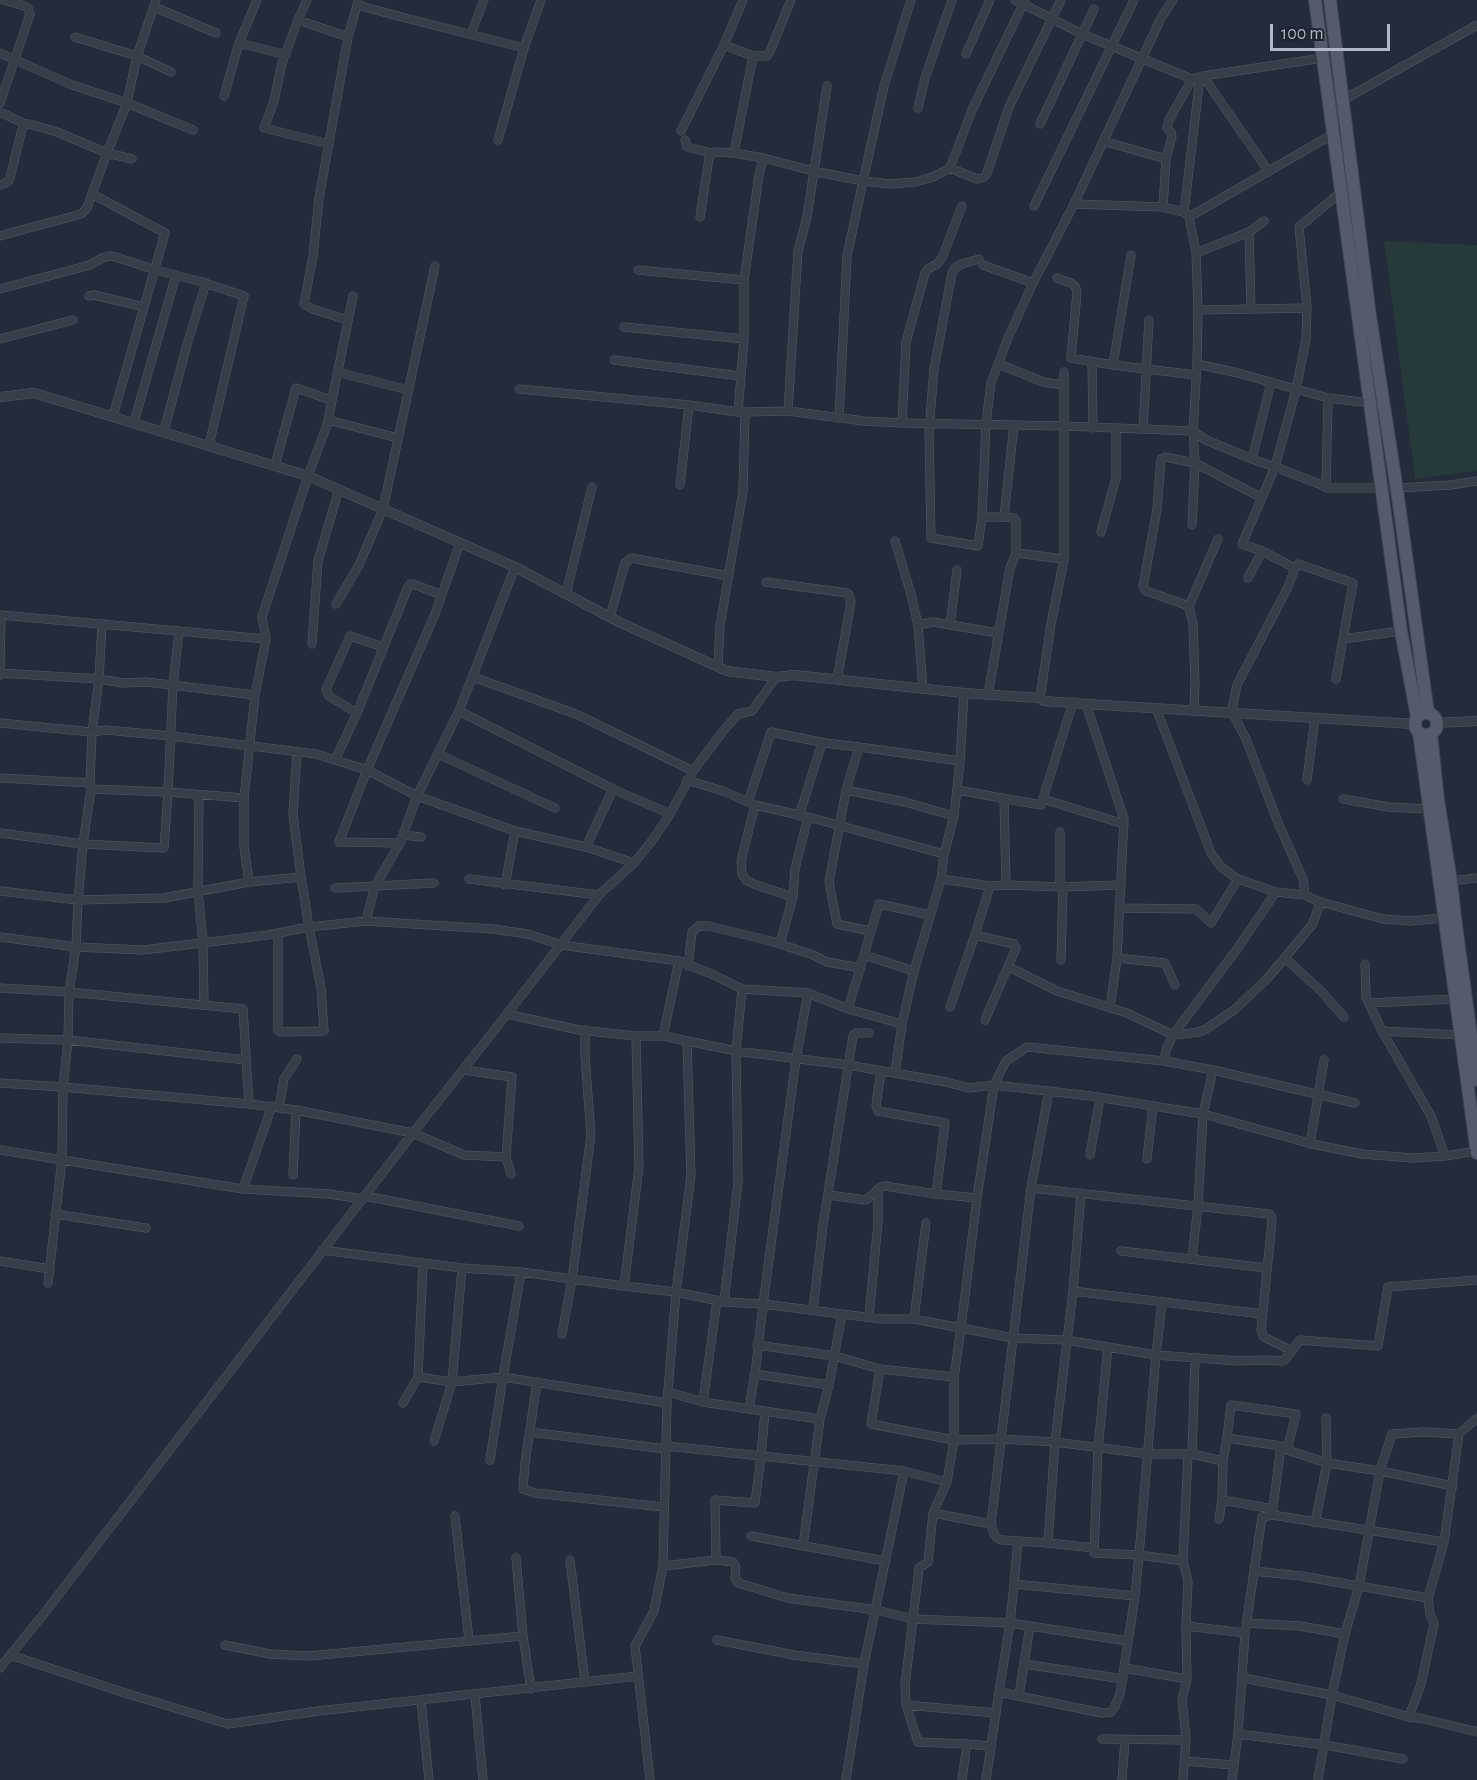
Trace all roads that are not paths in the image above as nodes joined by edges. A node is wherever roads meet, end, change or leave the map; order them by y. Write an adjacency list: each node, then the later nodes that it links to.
1 (3, 0): 39 (street)
2 (257, 0): 29 (street)
3 (307, 0): 22 (street)
4 (484, 0): 25 (street)
5 (541, 0): 32 (street)
6 (743, 0): 30 (street)
7 (791, 0): 37 (street)
8 (911, 0): 69 (street)
9 (952, 0): 48 (street)
10 (990, 0): 34 (street)
11 (1015, 0): 18 (street)
12 (1061, 0): 21 (street)
13 (1134, 0): 31 (street)
14 (1173, 0): 40 (street)
15 (1315, 0): 38 (main road)
16 (1330, 0): 45 (main road)
17 (358, 2): 25 (street); 27 (street)
18 (1024, 2): 21 (street); 66 (street)
19 (155, 3): 24 (street); 35 (street)
20 (1094, 9): 26 (street)
21 (1053, 18): 26 (street); 66 (street)
22 (298, 20): 27 (street); 36 (street)
23 (1477, 25): 45 (street)
24 (216, 33)
25 (471, 34): 32 (street)
26 (1082, 34): 31 (street); 51 (street)
27 (348, 37): 59 (street)
28 (75, 38): 35 (street)
29 (239, 43): 36 (street); 44 (street)
30 (724, 45): 37 (street); 54 (street)
31 (1112, 45): 40 (street); 75 (street)
32 (524, 48): 56 (street)
33 (0, 53): 39 (street)
34 (966, 54)
35 (137, 56): 41 (street); 47 (street)
36 (286, 56): 59 (street)
37 (753, 56): 62 (street)
38 (1323, 58): 42 (street); 55 (main road)
39 (16, 59): 46 (street); 47 (street)
40 (1143, 60): 42 (street); 58 (street)
41 (171, 72)
42 (1198, 77): 65 (street); 68 (street); 77 (street)
43 (827, 86): 67 (street)
44 (224, 96)
45 (1343, 100): 52 (main road)
46 (0, 103)
47 (127, 103): 53 (street); 60 (street)
48 (918, 108)
49 (0, 112): 50 (street)
50 (26, 124): 60 (street); 70 (street)
51 (1040, 124)
52 (1347, 126): 55 (street); 153 (main road)
53 (193, 130)
54 (681, 131)
55 (1332, 134): 68 (street); 71 (main road)
56 (498, 140)
57 (685, 140): 61 (street)
58 (1103, 141): 65 (street); 73 (street)
59 (329, 144): 100 (street)
60 (106, 153): 64 (street); 72 (street)
61 (711, 153): 62 (street); 78 (street)
62 (734, 153): 63 (street)
63 (764, 158): 67 (street); 89 (street)
64 (132, 159)
65 (1166, 159): 76 (street)
66 (950, 168): 69 (street)
67 (813, 171): 69 (street); 125 (street)
68 (1269, 172): 77 (street)
69 (864, 181): 128 (street)
70 (0, 185)
71 (1341, 192): 96 (street); 123 (main road)
72 (92, 194): 81 (street); 85 (street)
73 (1074, 204): 76 (street); 91 (street)
74 (962, 206): 132 (street)
75 (1034, 206)
76 (1163, 207): 77 (street)
77 (1187, 214): 82 (street)
78 (700, 217)
79 (1264, 221): 80 (street)
80 (1249, 232): 82 (street); 97 (street)
81 (0, 236)
82 (1196, 254): 98 (street)
83 (1131, 255): 109 (street)
84 (435, 266): 118 (street)
85 (155, 270): 87 (street); 92 (street); 95 (street)
86 (638, 270): 89 (street)
87 (176, 275): 90 (street); 130 (street)
88 (1057, 278): 106 (street)
89 (744, 280): 104 (street)
90 (206, 283): 139 (street); 142 (street)
91 (1033, 283): 107 (street); 131 (street)
92 (0, 290)
93 (89, 296): 95 (street)
94 (353, 296): 100 (street)
95 (144, 307): 127 (street)
96 (1307, 308): 97 (street); 119 (street)
97 (1251, 309): 98 (street)
98 (1198, 310): 108 (street)
99 (73, 320): 103 (street)
100 (348, 320): 111 (street)
101 (1149, 320): 110 (street)
102 (624, 327): 104 (street)
103 (0, 339)
104 (744, 339): 114 (street)
105 (614, 360): 114 (street)
106 (1092, 362): 109 (street); 136 (street)
107 (999, 364): 116 (street); 133 (street)
108 (1197, 364): 113 (street); 115 (street)
109 (1113, 365): 110 (street)
110 (1146, 368): 113 (street); 138 (street)
111 (337, 372): 118 (street); 122 (street)
112 (1064, 372): 116 (street)
113 (1196, 375): 140 (street)
114 (740, 376): 126 (street)
115 (1271, 382): 119 (street); 143 (street)
116 (1063, 385): 135 (street)
117 (519, 389): 124 (street)
118 (409, 390): 141 (street)
119 (1296, 390): 121 (street); 146 (street)
120 (0, 397): 127 (street)
121 (1328, 399): 123 (street); 151 (street)
122 (331, 400): 129 (street); 145 (street)
123 (1370, 403): 152 (main road)
124 (689, 405): 126 (street); 149 (street)
125 (788, 411): 126 (street); 128 (street)
126 (742, 412): 170 (street)
127 (113, 416): 130 (street)
128 (839, 418): 132 (street)
129 (328, 420): 141 (street); 147 (street)
130 (134, 422): 139 (street)
131 (930, 422): 132 (street); 133 (street); 157 (street)
132 (902, 423)
133 (986, 423): 134 (street); 157 (street)
134 (1014, 425): 135 (street); 158 (street)
135 (1064, 426): 136 (street); 166 (street)
136 (1093, 428): 137 (street)
137 (1116, 429): 138 (street); 160 (street)
138 (1143, 429): 140 (street)
139 (164, 431): 142 (street)
140 (1192, 431): 143 (street); 144 (street)
141 (398, 438): 156 (street)
142 (210, 445): 145 (street)
143 (1252, 459): 146 (street)
144 (1195, 463): 155 (street); 159 (street); 176 (street)
145 (275, 465): 147 (street)
146 (1275, 467): 151 (street); 155 (street)
147 (308, 476): 154 (street); 184 (street)
148 (1477, 482): 153 (street)
149 (680, 485)
150 (592, 487): 173 (street)
151 (1326, 488): 152 (street)
152 (1382, 488): 153 (street); 182 (main road)
153 (1397, 488): 211 (main road)
154 (339, 489): 156 (street); 186 (street)
155 (1262, 498): 164 (street)
156 (383, 509): 163 (street); 175 (street)
157 (982, 516): 158 (street)
158 (1004, 517): 165 (street)
159 (1192, 525)
160 (1101, 532)
161 (1218, 539): 176 (street)
162 (895, 541): 179 (street)
163 (460, 543): 167 (street); 174 (street)
164 (1263, 551): 168 (street); 171 (street)
165 (1016, 553): 166 (street); 183 (street)
166 (1064, 559): 200 (street)
167 (515, 567): 173 (street); 191 (street)
168 (1295, 568): 185 (street); 207 (street)
169 (957, 570): 180 (street)
170 (729, 576): 177 (street); 188 (street)
171 (1248, 578)
172 (766, 582): 194 (street)
173 (566, 594): 177 (street)
174 (442, 595): 187 (street); 221 (street)
175 (336, 604)
176 (1189, 606): 205 (street)
177 (610, 617): 188 (street)
178 (102, 624): 181 (street); 189 (street); 192 (street)
179 (918, 625): 180 (street); 196 (street)
180 (950, 625): 183 (street)
181 (179, 631): 184 (street); 195 (street)
182 (1401, 632): 185 (street); 211 (main road)
183 (998, 633): 199 (street)
184 (266, 639): 198 (street)
185 (1342, 639): 193 (street)
186 (312, 644)
187 (383, 647): 206 (street); 206 (street)
188 (718, 667): 190 (street)
189 (0, 674): 192 (street)
190 (777, 676): 194 (street); 222 (street)
191 (473, 677): 204 (street); 222 (street)
192 (99, 679): 195 (street); 212 (street)
193 (1336, 679)
194 (837, 680): 196 (street)
195 (174, 685): 198 (street); 213 (street)
196 (923, 689): 197 (street)
197 (964, 693): 199 (street); 220 (street)
198 (255, 695): 215 (street)
199 (988, 695): 200 (street)
200 (1040, 698): 201 (street)
201 (1074, 702): 202 (street); 235 (street)
202 (1086, 704): 203 (street); 244 (street)
203 (1156, 708): 205 (street); 259 (street)
204 (459, 711): 218 (street); 227 (street)
205 (1194, 711): 207 (street)
206 (357, 713): 219 (street)
207 (1233, 714): 208 (street); 274 (street)
208 (1315, 717): 211 (street); 225 (street)
209 (1477, 721): 211 (street)
210 (0, 723): 212 (street)
211 (1424, 724): 239 (main road); 260 (main road)
212 (92, 732): 213 (street); 226 (street)
213 (171, 736): 215 (street); 230 (street)
214 (822, 743): 216 (street); 237 (street); 241 (street)
215 (250, 745): 217 (street); 233 (street)
216 (859, 747): 220 (street); 228 (street)
217 (297, 752): 219 (street); 255 (street)
218 (438, 754): 232 (street); 238 (street)
219 (335, 760): 221 (street)
220 (960, 761): 229 (street)
221 (368, 770): 232 (street); 250 (street)
222 (693, 771): 224 (street)
223 (0, 778): 226 (street)
224 (687, 780): 237 (street); 240 (street)
225 (1307, 780)
226 (90, 786): 230 (street); 251 (street)
227 (613, 789): 240 (street); 252 (street)
228 (846, 790): 242 (street); 245 (street)
229 (957, 790): 234 (street); 242 (street)
230 (168, 792): 231 (street); 251 (street)
231 (199, 795): 233 (street); 271 (street)
232 (417, 796): 246 (street); 250 (street)
233 (244, 798): 261 (street)
234 (1007, 799): 235 (street); 264 (street)
235 (1043, 799): 244 (street)
236 (1342, 799): 239 (street)
237 (752, 804): 241 (street); 275 (street)
238 (555, 808)
239 (1428, 809): 280 (main road)
240 (670, 814): 254 (street)
241 (799, 816): 243 (street)
242 (954, 816): 253 (street)
243 (808, 817): 245 (street); 275 (street)
244 (1124, 824): 265 (street)
245 (838, 825): 253 (street); 283 (street)
246 (515, 831): 252 (street); 263 (street)
247 (1060, 832): 268 (street)
248 (0, 833): 251 (street)
249 (421, 837): 250 (street)
250 (401, 839): 266 (street)
251 (83, 844): 276 (street)
252 (586, 848): 254 (street)
253 (944, 854): 258 (street)
254 (634, 863): 273 (street)
255 (301, 877): 261 (street); 282 (street)
256 (1477, 878): 260 (street)
257 (469, 879): 263 (street)
258 (941, 879): 267 (street); 279 (street)
259 (1238, 879): 272 (street); 278 (street)
260 (1451, 881): 337 (main road)
261 (249, 882): 271 (street)
262 (434, 883): 266 (street)
263 (505, 885): 273 (street)
264 (1006, 885): 267 (street); 268 (street)
265 (1121, 885): 268 (street); 278 (street)
266 (375, 886): 269 (street); 281 (street)
267 (990, 886): 285 (street)
268 (1062, 886): 294 (street)
269 (335, 888)
270 (0, 891): 276 (street)
271 (198, 891): 276 (street); 287 (street)
272 (1276, 892): 274 (street); 319 (street)
273 (599, 895): 289 (street)
274 (1305, 895): 277 (street)
275 (793, 897): 288 (street)
276 (78, 900): 290 (street)
277 (1321, 902): 280 (street); 293 (street)
278 (1119, 908): 292 (street)
279 (930, 915): 283 (street); 300 (street)
280 (1444, 918): 306 (main road)
281 (366, 921): 282 (street); 289 (street)
282 (309, 927): 284 (street); 284 (street)
283 (870, 931): 291 (street)
284 (278, 933): 287 (street)
285 (975, 935): 298 (street); 309 (street)
286 (0, 937): 290 (street)
287 (203, 943): 290 (street); 308 (street)
288 (780, 944): 297 (street); 299 (street)
289 (561, 945): 295 (street); 312 (street)
290 (76, 947): 304 (street)
291 (864, 955): 299 (street); 300 (street)
292 (1117, 958): 301 (street); 310 (street)
293 (1285, 958): 313 (street); 319 (street)
294 (1061, 960)
295 (679, 961): 297 (street); 322 (street)
296 (1365, 964): 307 (street)
297 (688, 966): 303 (street)
298 (1009, 967): 310 (street); 314 (street)
299 (861, 968): 311 (street)
300 (914, 971): 315 (street)
301 (1175, 985)
302 (0, 988): 304 (street)
303 (742, 989): 305 (street); 326 (street)
304 (69, 992): 308 (street); 324 (street)
305 (808, 993): 311 (street); 328 (street)
306 (1455, 999): 307 (street); 320 (main road)
307 (1369, 1003): 317 (street)
308 (204, 1005): 329 (street)
309 (950, 1007)
310 (1110, 1008): 319 (street)
311 (848, 1009): 315 (street)
312 (507, 1014): 316 (street); 333 (street)
313 (1344, 1017)
314 (985, 1020)
315 (902, 1024): 336 (street)
316 (585, 1030): 321 (street); 383 (street)
317 (1382, 1031): 320 (street); 355 (street)
318 (869, 1033): 332 (street)
319 (1173, 1035): 330 (street)
320 (1460, 1035): 352 (main road)
321 (636, 1036): 322 (street); 386 (street)
322 (663, 1036): 325 (street)
323 (0, 1038): 324 (street)
324 (68, 1040): 329 (street); 340 (street)
325 (687, 1041): 326 (street); 388 (street)
326 (736, 1051): 328 (street); 389 (street)
327 (297, 1059): 347 (street)
328 (796, 1059): 332 (street); 391 (street)
329 (246, 1060): 345 (street)
330 (1164, 1060): 334 (street); 339 (street)
331 (1324, 1060): 342 (street)
332 (848, 1065): 335 (street); 366 (street)
333 (464, 1070): 350 (street); 356 (street)
334 (1213, 1070): 342 (street); 349 (street)
335 (881, 1071): 336 (street); 365 (street)
336 (895, 1073): 339 (street)
337 (1477, 1080)
338 (0, 1083): 340 (street)
339 (994, 1085): 341 (street); 368 (street)
340 (63, 1087): 345 (street); 357 (street)
341 (1049, 1091): 343 (street); 361 (street)
342 (1319, 1095): 344 (street); 351 (street)
343 (1100, 1098): 346 (street); 354 (street)
344 (1355, 1103)
345 (249, 1104): 347 (street)
346 (1153, 1106): 349 (street); 358 (street)
347 (275, 1107): 348 (street); 362 (street)
348 (296, 1110): 350 (street); 360 (street)
349 (1203, 1114): 351 (street); 369 (street)
350 (413, 1133): 356 (street); 367 (street)
351 (1310, 1144): 355 (street)
352 (1477, 1148): 355 (street)
353 (0, 1150): 357 (street)
354 (1090, 1155)
355 (1445, 1156)
356 (506, 1157): 359 (street)
357 (62, 1159): 362 (street); 370 (street)
358 (1147, 1159)
359 (511, 1174)
360 (293, 1175)
361 (1032, 1188): 364 (street); 399 (street)
362 (243, 1189): 367 (street)
363 (878, 1189): 365 (street); 366 (street); 395 (street)
364 (1081, 1193): 369 (street); 387 (street)
365 (936, 1194): 368 (street)
366 (828, 1195): 392 (street)
367 (364, 1198): 372 (street); 374 (street)
368 (977, 1198): 397 (street)
369 (1198, 1206): 376 (street); 380 (street)
370 (55, 1214): 373 (street); 381 (street)
371 (926, 1223): 396 (street)
372 (519, 1226)
373 (146, 1228)
374 (322, 1250): 378 (street); 485 (street)
375 (1121, 1251): 376 (street)
376 (1192, 1258): 380 (street)
377 (0, 1262): 381 (street)
378 (423, 1263): 379 (street); 409 (street)
379 (462, 1268): 382 (street); 412 (street)
380 (1267, 1268): 394 (street)
381 (50, 1269): 385 (street)
382 (521, 1272): 383 (street); 410 (street)
383 (572, 1279): 386 (street); 398 (street)
384 (1477, 1280): 403 (street)
385 (48, 1283)
386 (624, 1286): 388 (street)
387 (1073, 1291): 390 (street); 400 (street)
388 (676, 1293): 389 (street); 415 (street)
389 (721, 1301): 391 (street); 416 (street)
390 (1162, 1302): 394 (street); 404 (street)
391 (763, 1304): 392 (street); 401 (street)
392 (813, 1310): 393 (street)
393 (842, 1314): 395 (street); 405 (street)
394 (1262, 1314): 403 (street)
395 (868, 1317): 396 (street)
396 (914, 1319): 397 (street)
397 (961, 1328): 399 (street); 411 (street)
398 (562, 1334)
399 (1013, 1338): 400 (street); 427 (street)
400 (1066, 1340): 402 (street); 430 (street)
401 (758, 1345): 405 (street); 408 (street)
402 (1108, 1347): 404 (street); 432 (street)
403 (1292, 1351): 406 (street)
404 (1156, 1355): 406 (street); 434 (street)
405 (835, 1356): 407 (street); 414 (street)
406 (1196, 1359): 435 (street)
407 (880, 1369): 411 (street); 428 (street)
408 (754, 1374): 414 (street); 419 (street)
409 (418, 1377): 412 (street); 417 (street)
410 (503, 1377): 412 (street); 413 (street); 437 (street)
411 (954, 1377): 428 (street)
412 (452, 1382): 429 (street)
413 (537, 1382): 418 (street); 424 (street)
414 (829, 1385): 423 (street)
415 (668, 1392): 416 (street); 418 (street)
416 (703, 1402): 419 (street)
417 (403, 1403)
418 (667, 1403): 431 (street)
419 (749, 1409): 420 (street)
420 (765, 1411): 423 (street); 436 (street)
421 (1326, 1418): 440 (street)
422 (1477, 1418): 425 (street)
423 (820, 1419): 438 (street)
424 (531, 1432): 431 (street); 446 (street)
425 (1459, 1434): 442 (street); 444 (street)
426 (1227, 1438): 433 (street); 433 (street); 439 (street)
427 (1001, 1439): 428 (street); 430 (street); 452 (street)
428 (954, 1440): 443 (street)
429 (434, 1441)
430 (1055, 1443): 432 (street); 457 (street)
431 (666, 1448): 436 (street); 446 (street)
432 (1098, 1448): 434 (street); 459 (street)
433 (1284, 1448): 440 (street); 447 (street)
434 (1148, 1454): 435 (street); 460 (street)
435 (1190, 1454): 439 (street); 465 (street)
436 (761, 1456): 438 (street); 463 (street)
437 (490, 1460)
438 (815, 1461): 441 (street); 458 (street)
439 (1223, 1461): 445 (street)
440 (1327, 1463): 442 (street); 451 (street)
441 (904, 1471): 443 (street); 464 (street)
442 (1380, 1471): 444 (street); 453 (street)
443 (947, 1482): 448 (street)
444 (1453, 1486): 456 (street)
445 (1222, 1500): 447 (street); 450 (street)
446 (663, 1507): 466 (street)
447 (1273, 1512): 451 (street); 467 (street)
448 (933, 1513): 452 (street); 473 (street)
449 (455, 1516): 481 (street)
450 (1219, 1520)
451 (1315, 1522): 453 (street)
452 (991, 1524): 455 (street)
453 (1370, 1531): 456 (street); 469 (street)
454 (751, 1536): 458 (street)
455 (1018, 1541): 457 (street); 468 (street)
456 (1444, 1542): 471 (street)
457 (1048, 1543): 459 (street)
458 (802, 1546): 464 (street)
459 (1094, 1548): 460 (street)
460 (1139, 1555): 465 (street); 470 (street)
461 (516, 1557): 480 (street)
462 (570, 1560): 494 (street)
463 (716, 1560): 466 (street); 472 (street)
464 (885, 1561): 472 (street)
465 (1183, 1561): 477 (street)
466 (663, 1566): 490 (street)
467 (1254, 1571): 469 (street); 475 (street)
468 (1014, 1584): 470 (street); 474 (street)
469 (1359, 1586): 471 (street); 479 (street)
470 (1135, 1596): 483 (street)
471 (1428, 1598): 503 (street)
472 (876, 1610): 473 (street); 486 (street)
473 (913, 1619): 474 (street); 501 (street)
474 (1010, 1623): 476 (street); 496 (street)
475 (1247, 1623): 478 (street); 479 (street)
476 (1030, 1626): 483 (street); 487 (street)
477 (1186, 1626): 478 (street); 493 (street)
478 (1245, 1632): 491 (street)
479 (1345, 1634): 499 (street)
480 (523, 1636): 481 (street); 495 (street)
481 (469, 1640): 484 (street)
482 (717, 1640): 486 (street)
483 (1128, 1641): 489 (street)
484 (225, 1645)
485 (10, 1655): 488 (street); 500 (street)
486 (864, 1664): 518 (street)
487 (1024, 1664): 492 (street); 498 (street)
488 (0, 1668)
489 (1125, 1668): 492 (street); 493 (street)
490 (638, 1676): 494 (street); 517 (street)
491 (1243, 1678): 499 (street); 505 (street)
492 (1123, 1679): 498 (street)
493 (1187, 1679): 508 (street)
494 (585, 1682): 495 (street)
495 (531, 1689): 497 (street)
496 (999, 1692): 498 (street); 502 (street)
497 (475, 1695): 500 (street); 516 (street)
498 (1019, 1695)
499 (1332, 1695): 503 (street); 510 (street)
500 (421, 1701): 515 (street)
501 (906, 1705): 502 (street); 509 (street)
502 (996, 1713): 511 (street)
503 (1409, 1717): 504 (street)
504 (1477, 1732)
505 (1239, 1734): 510 (street); 514 (street)
506 (1102, 1739): 507 (street)
507 (1125, 1740): 508 (street); 521 (street)
508 (1186, 1740): 513 (street)
509 (967, 1744): 511 (street); 519 (street)
510 (1325, 1745): 512 (street); 524 (street)
511 (990, 1746): 520 (street)
512 (1402, 1759)
513 (1185, 1761): 514 (street); 522 (street)
514 (1233, 1765): 523 (street)
515 (429, 1780)
516 (483, 1780)
517 (650, 1780)
518 (846, 1780)
519 (962, 1780)
520 (986, 1780)
521 (1122, 1780)
522 (1183, 1780)
523 (1232, 1780)
524 (1318, 1780)

